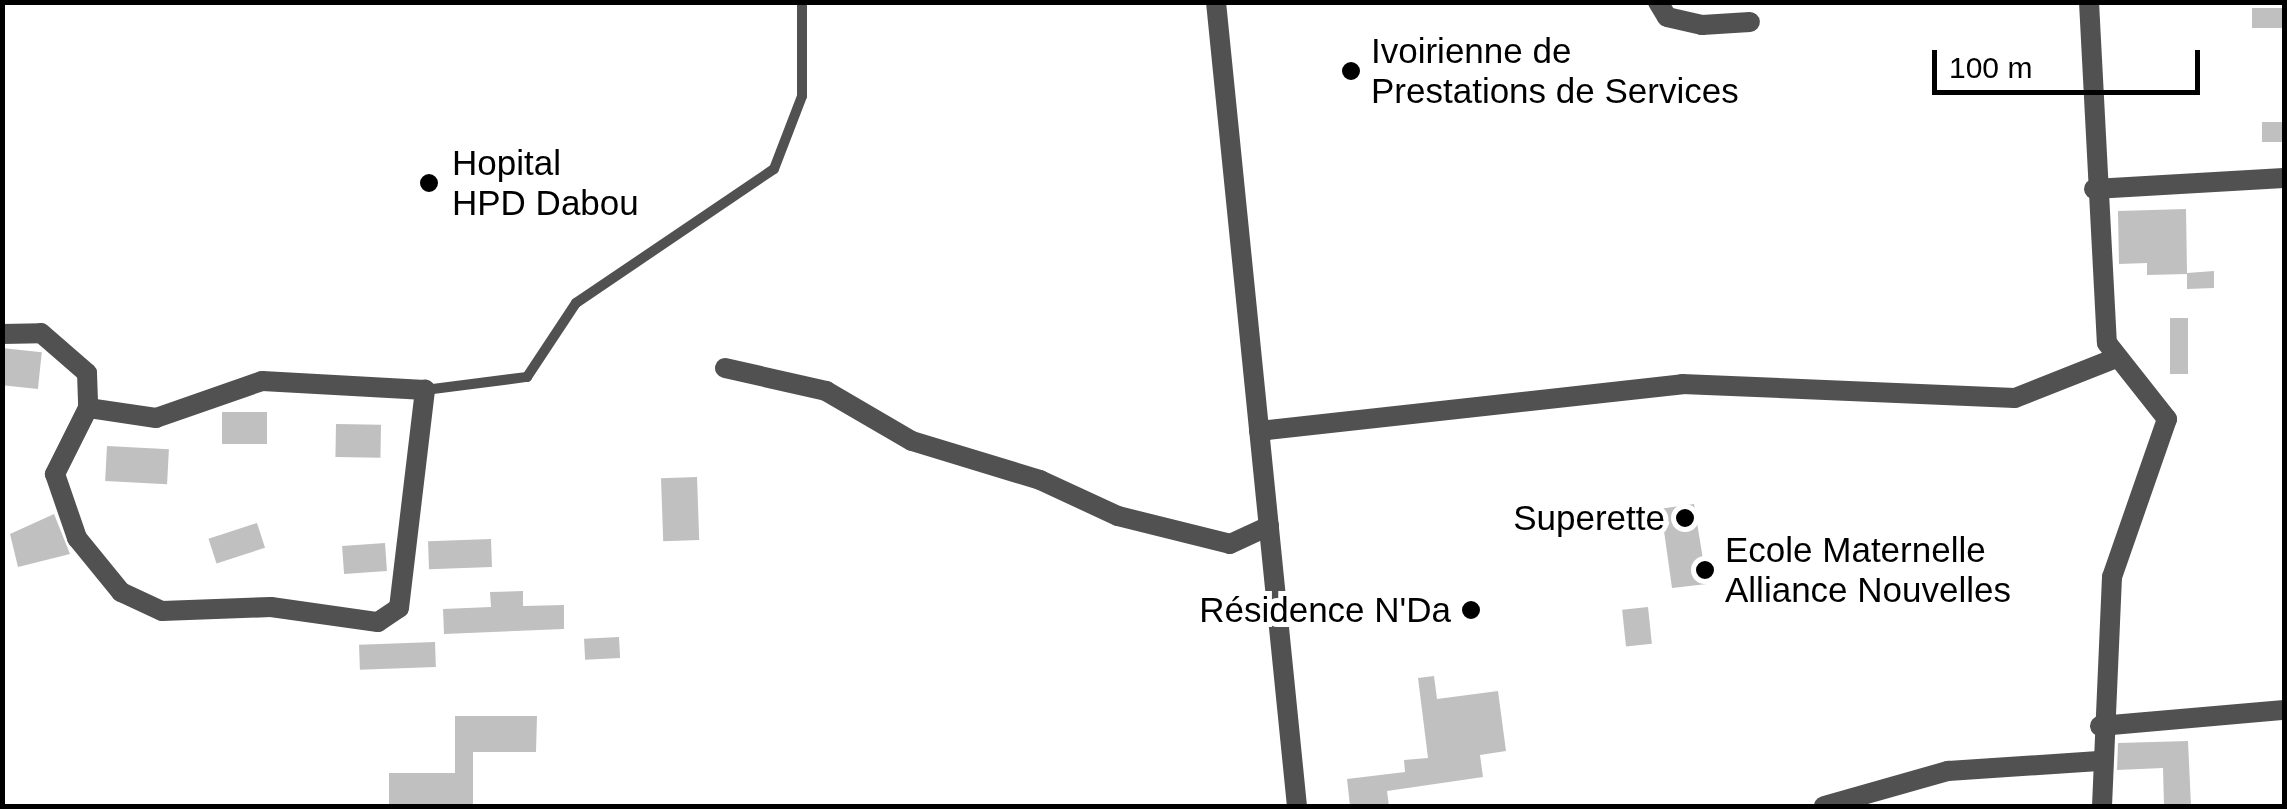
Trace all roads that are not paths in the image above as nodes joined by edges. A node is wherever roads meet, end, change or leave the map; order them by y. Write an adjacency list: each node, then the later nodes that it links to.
1 (802, 2): 11 (lane)
2 (1216, 2): 13 (street)
3 (1658, 2): 5 (street)
4 (2089, 2): 7 (street)
5 (1750, 22)
6 (2284, 178): 7 (street)
7 (2094, 189): 9 (street)
8 (2, 334): 12 (street)
9 (2116, 358): 13 (street); 16 (street)
10 (725, 368): 14 (street)
11 (425, 390): 12 (street); 12 (street)
12 (88, 408)
13 (1259, 431): 14 (street)
14 (1269, 526): 18 (street)
15 (2284, 710): 16 (street)
16 (2100, 726): 17 (street)
17 (2099, 760): 19 (street); 20 (street)
18 (1296, 806)
19 (1824, 806)
20 (2102, 806)

